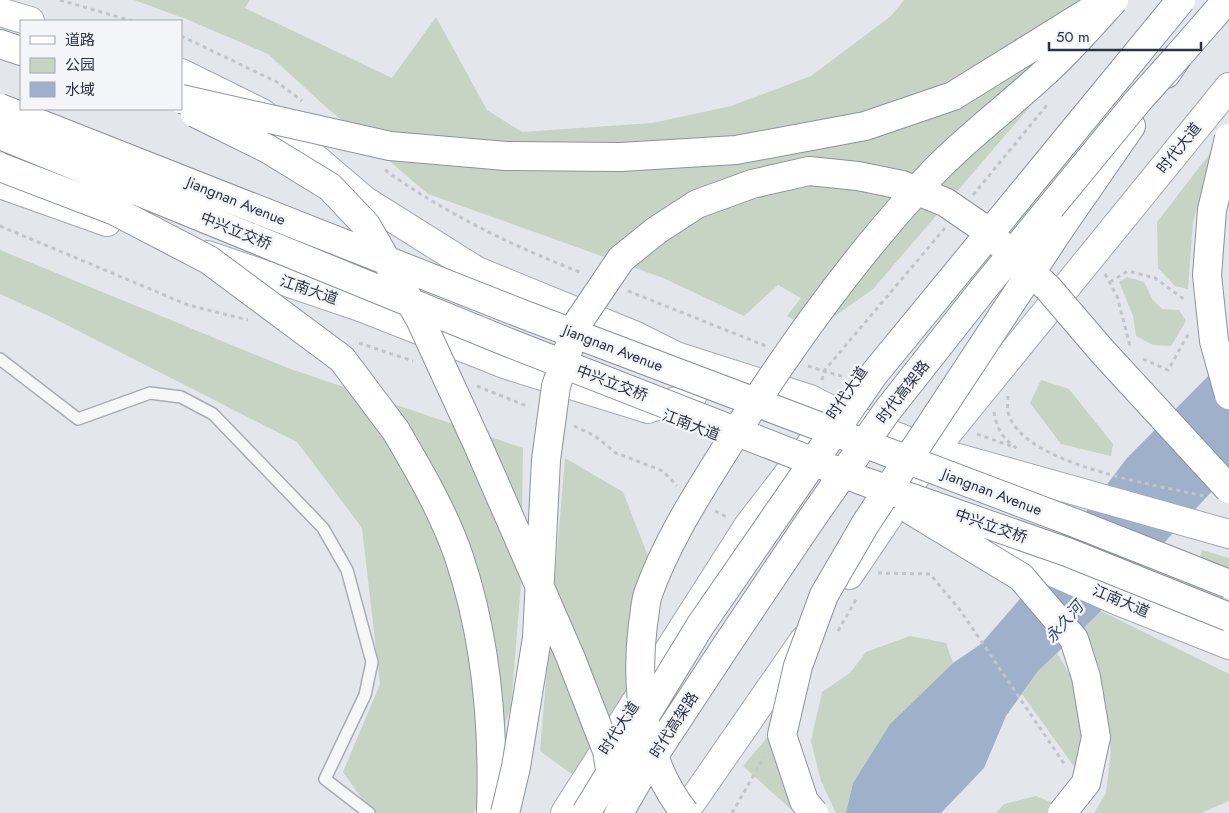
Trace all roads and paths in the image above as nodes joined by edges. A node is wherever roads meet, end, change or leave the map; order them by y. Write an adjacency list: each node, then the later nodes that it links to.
1 (60, 0): 9 (path)
2 (1108, 0): 15 (main road, bridge)
3 (1114, 0): 56 (main road, bridge)
4 (1165, 0): 32 (main road, 时代大道)
5 (1181, 0): 54 (main road, 时代高架路, bridge)
6 (1227, 0): 12 (main road, 时代高架路)
7 (0, 12): 8 (main road)
8 (27, 20)
9 (129, 20)
10 (0, 44): 11 (main road)
11 (20, 51)
12 (1179, 55): 55 (main road, 时代高架路, bridge); 58 (main road, bridge)
13 (182, 73): 27 (main road, Jiangnan Avenue)
14 (1229, 87): 33 (main road, 时代大道)
15 (182, 99)
16 (182, 106): 55 (main road, bridge)
17 (0, 108): 42 (main road, Jiangnan Avenue, bridge)
18 (0, 135): 35 (main road, 中兴立交桥, bridge)
19 (1229, 138): 30 (main road, bridge)
20 (0, 167): 51 (main road, bridge)
21 (0, 184): 31 (main road, 江南大道)
22 (1105, 274): 23 (path)
23 (1110, 282): 24 (path); 26 (path)
24 (1186, 300)
25 (1192, 328): 28 (path)
26 (1130, 353)
27 (676, 356): 31 (main road); 32 (main road, Jiangnan Avenue)
28 (1138, 356)
29 (0, 359): 50 (lane)
30 (1229, 395)
31 (647, 409): 34 (main road, 江南大道)
32 (835, 412): 33 (main road, Jiangnan Avenue); 34 (main road, 时代大道)
33 (933, 451): 36 (main road, Jiangnan Avenue); 38 (main road, 时代大道)
34 (794, 465): 38 (main road, 江南大道); 53 (main road, 时代大道)
35 (863, 481): 45 (main road, 中兴立交桥, bridge); 59 (main road, bridge)
36 (1099, 483): 37 (path); 39 (main road, Jiangnan Avenue)
37 (1221, 494): 52 (main road, bridge)
38 (900, 499): 47 (main road, 江南大道); 56 (main road, 时代大道)
39 (1217, 530)
40 (877, 565): 41 (path)
41 (872, 573)
42 (1229, 584)
43 (940, 589): 48 (path)
44 (860, 594): 46 (path)
45 (1229, 617)
46 (835, 636)
47 (1229, 645)
48 (1031, 716)
49 (766, 754): 57 (path)
50 (369, 813)
51 (491, 813)
52 (505, 813)
53 (565, 813)
54 (586, 813)
55 (618, 813)
56 (684, 813)
57 (732, 813)
58 (814, 813)
59 (1062, 813)

